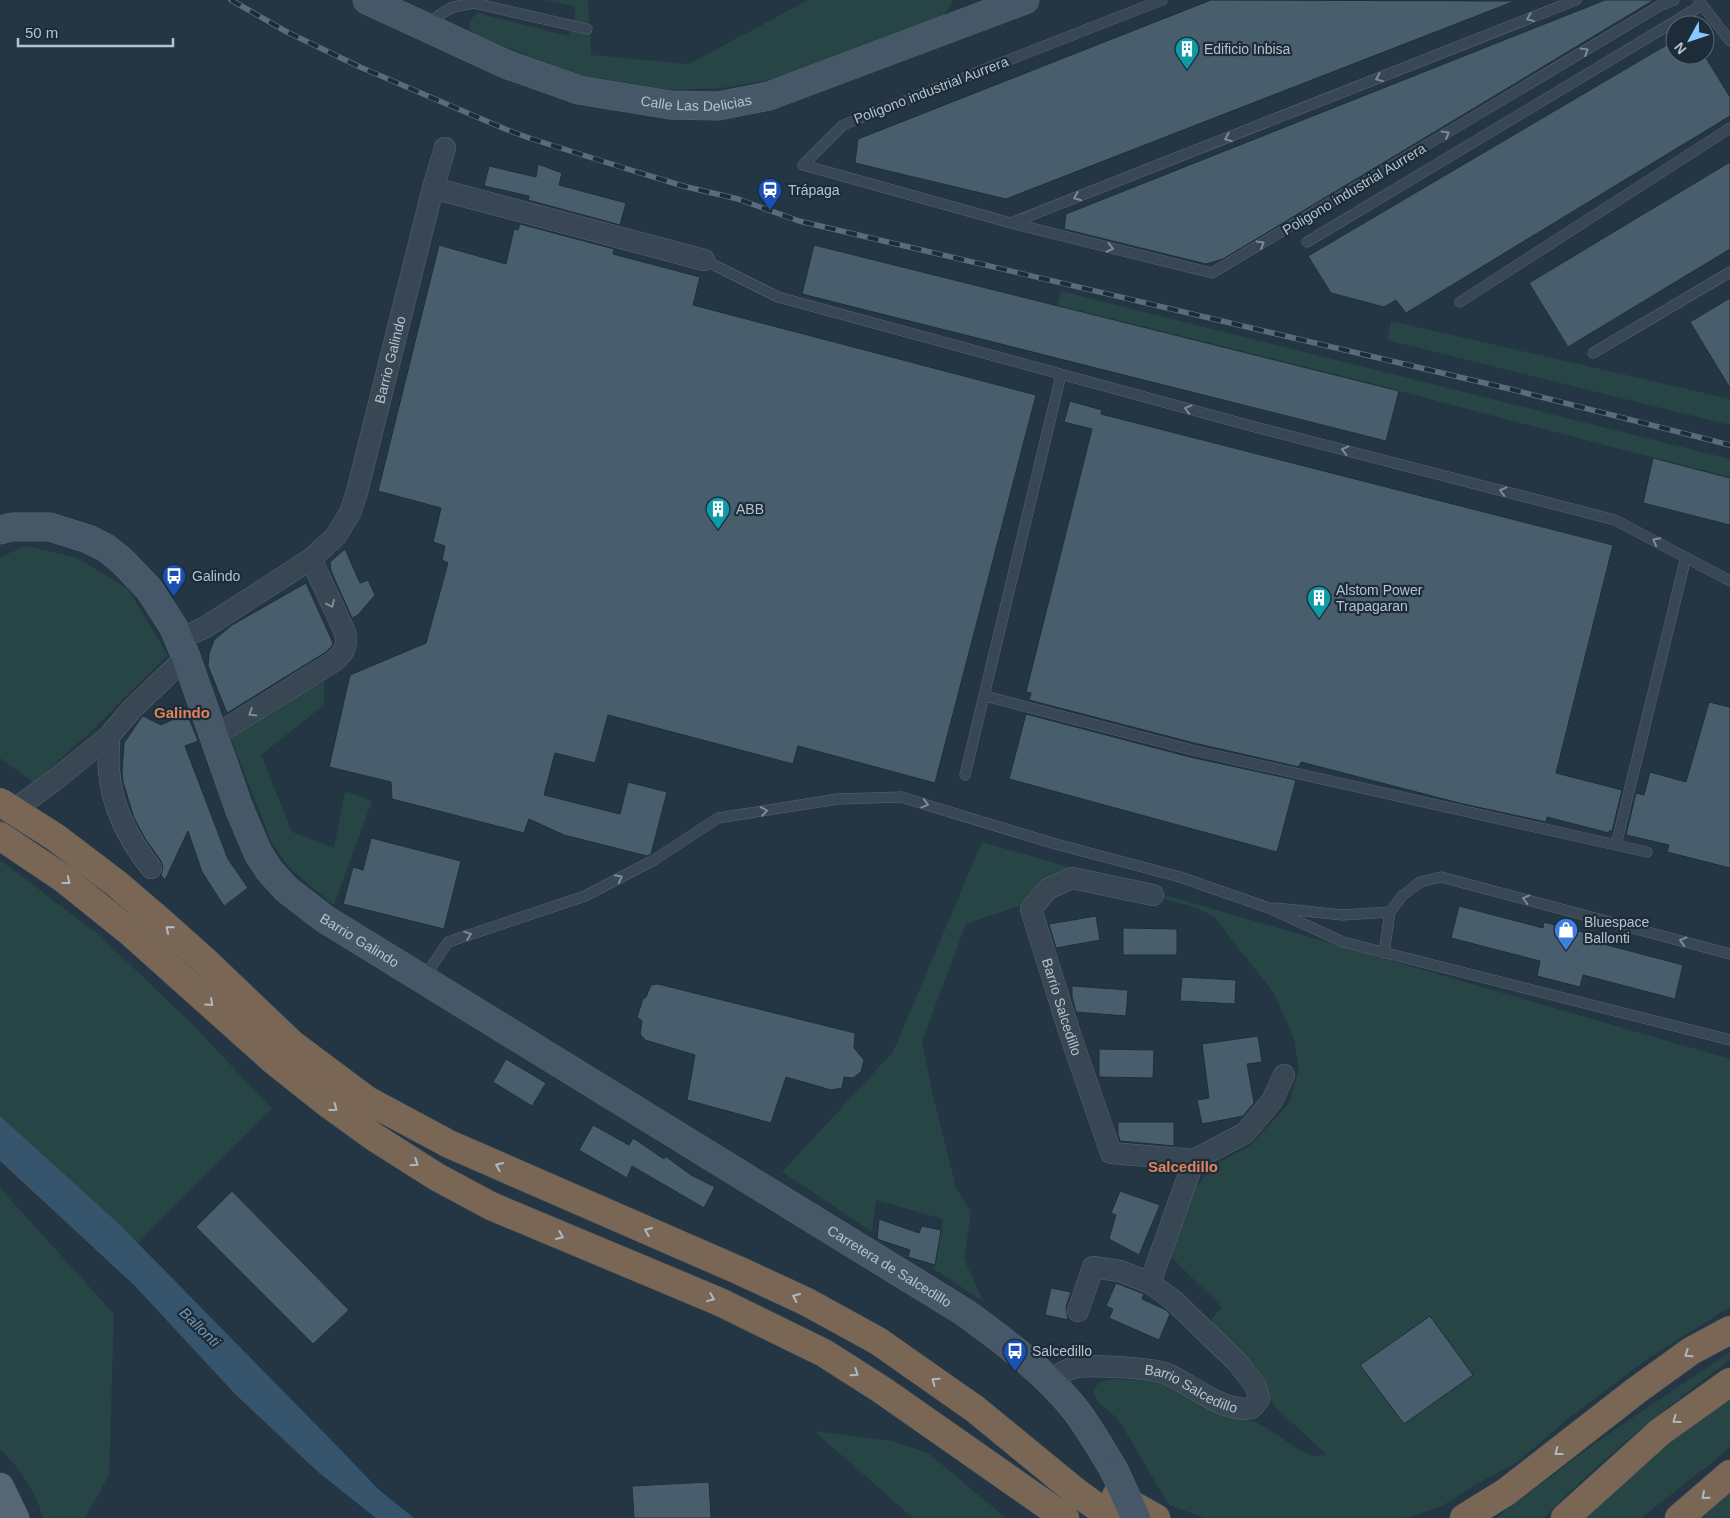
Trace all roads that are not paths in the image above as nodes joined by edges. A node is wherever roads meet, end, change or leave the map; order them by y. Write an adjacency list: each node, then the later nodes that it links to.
1 (367, 0): 7 (street, Calle Las Delicias)
2 (1026, 0): 7 (street, Calle Las Delicias)
3 (1162, 0): 13 (lane, Poligono industrial Aurrera)
4 (1576, 0): 13 (lane, one-way to 13)
5 (1674, 0): 13 (lane, Poligono industrial Aurrera, one-way to 5)
6 (1700, 2): 9 (lane); 14 (lane)
7 (426, 28): 8 (lane)
8 (587, 29)
9 (1730, 41)
10 (1730, 128): 17 (lane)
11 (445, 148): 12 (street, Barrio Galindo)
12 (433, 188): 15 (street); 22 (street, Barrio Galindo)
13 (1011, 223)
14 (1307, 242)
15 (704, 260): 19 (lane)
16 (1730, 272): 18 (lane)
17 (1460, 302)
18 (1593, 353)
19 (1061, 375): 21 (lane, one-way to 19); 25 (lane)
20 (0, 530): 24 (street, Barrio Galindo)
21 (1686, 558): 23 (lane); 32 (lane)
22 (311, 559): 24 (street, Barrio Galindo); 27 (street, one-way to 27)
23 (1730, 581)
24 (183, 648): 26 (street, Barrio Galindo); 27 (street, Barrio Galindo)
25 (984, 696): 28 (lane); 32 (lane)
26 (109, 736): 30 (street, Barrio Galindo); 34 (street)
27 (214, 736): 40 (street, Barrio Galindo)
28 (965, 776)
29 (0, 802): 50 (highway, one-way to 29, bridge)
30 (0, 820)
31 (0, 836): 51 (highway, one-way to 51)
32 (1616, 845): 33 (lane)
33 (1647, 852)
34 (150, 868)
35 (1153, 895): 44 (street, Barrio Salcedillo)
36 (1269, 908): 37 (lane); 38 (lane); 40 (lane, one-way to 36)
37 (1390, 912): 38 (lane); 39 (lane, one-way to 37)
38 (1384, 953): 41 (lane)
39 (1730, 954)
40 (422, 979): 43 (street, Barrio Galindo)
41 (1730, 1040)
42 (1284, 1075): 44 (street)
43 (582, 1078): 48 (street, Carretera de Salcedillo)
44 (1194, 1160): 45 (street)
45 (1150, 1283): 46 (street, Barrio Salcedillo); 48 (street, Barrio Salcedillo)
46 (1078, 1311)
47 (1730, 1330): 60 (highway, one-way to 60)
48 (1050, 1381): 58 (street, Carretera de Salcedillo, bridge)
49 (1730, 1382): 61 (highway, one-way to 61)
50 (975, 1409): 57 (highway); 59 (highway)
51 (927, 1422): 55 (highway); 56 (highway)
52 (1730, 1474): 62 (highway, one-way to 62)
53 (0, 1487): 54 (main road)
54 (15, 1518)
55 (1037, 1518)
56 (1065, 1518)
57 (1112, 1518)
58 (1136, 1518)
59 (1156, 1518)
60 (1464, 1518)
61 (1565, 1518)
62 (1679, 1518)

